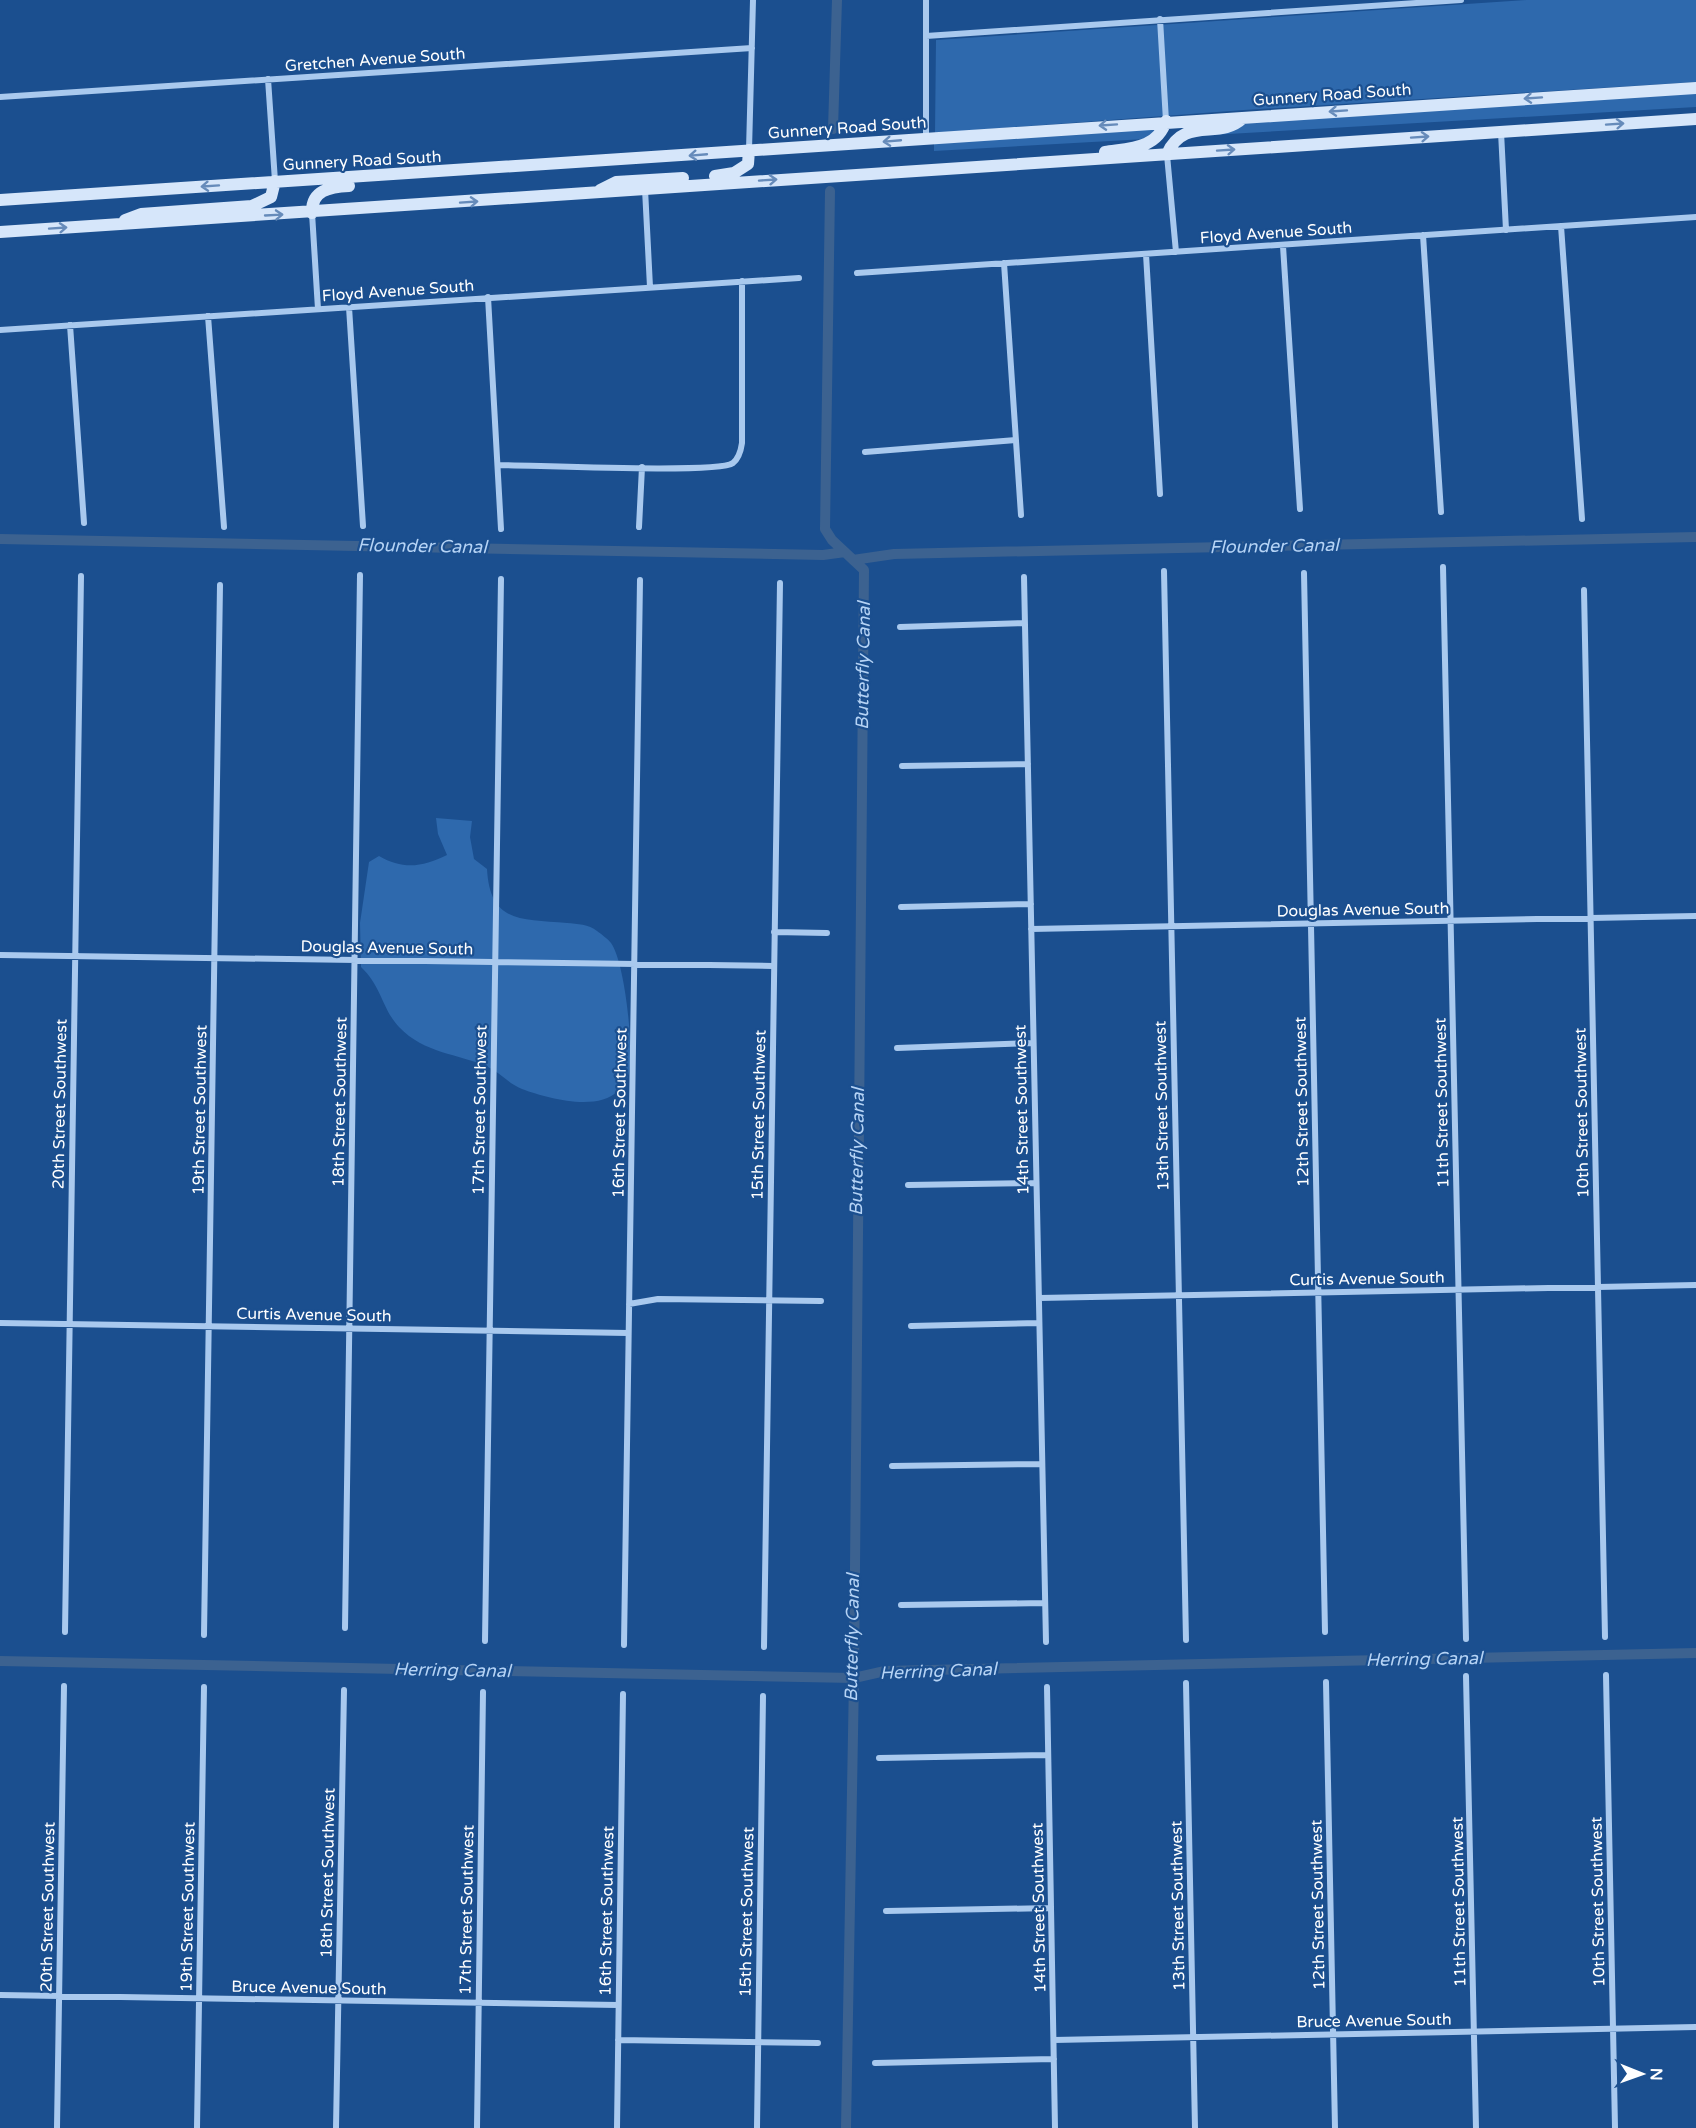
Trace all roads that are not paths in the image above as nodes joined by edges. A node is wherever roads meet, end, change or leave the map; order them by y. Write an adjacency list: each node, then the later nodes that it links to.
1 (753, 0): 6 (street)
2 (926, 0): 5 (street)
3 (1461, 0): 4 (street)
4 (1160, 20): 5 (street); 12 (street)
5 (926, 36): 14 (street)
6 (752, 48): 7 (street, Gretchen Avenue South); 15 (street)
7 (268, 79): 9 (street, Gretchen Avenue South); 19 (street)
8 (1696, 88): 10 (main road, Gunnery Road South, one-way to 10)
9 (0, 97)
10 (1244, 117): 12 (main road, Gunnery Road South); 16 (main road)
11 (1696, 118): 13 (main road, one-way to 11)
12 (1166, 121): 14 (main road, Gunnery Road South, one-way to 14); 17 (main road)
13 (1501, 132): 16 (main road, one-way to 13); 27 (street)
14 (926, 138): 15 (main road, Gunnery Road South, one-way to 15)
15 (749, 150): 18 (main road, Gunnery Road South, one-way to 18); 21 (main road)
16 (1167, 154): 17 (main road); 31 (street)
17 (1096, 160): 20 (main road, one-way to 17)
18 (469, 171): 19 (main road, Gunnery Road South); 23 (main road)
19 (275, 181): 22 (main road, Gunnery Road South, one-way to 22); 25 (main road)
20 (645, 189): 21 (main road); 37 (street)
21 (593, 193): 23 (main road, one-way to 21)
22 (0, 200)
23 (312, 213): 25 (main road, one-way to 23); 40 (street)
24 (1696, 217): 26 (street, Floyd Avenue South)
25 (116, 224): 28 (main road, one-way to 25)
26 (1561, 226): 27 (street, Floyd Avenue South); 52 (street)
27 (1506, 230): 29 (street, Floyd Avenue South)
28 (0, 232)
29 (1423, 235): 30 (street, Floyd Avenue South); 50 (street)
30 (1283, 246): 31 (street, Floyd Avenue South); 49 (street)
31 (1176, 252): 32 (street, Floyd Avenue South)
32 (1146, 254): 33 (street, Floyd Avenue South); 48 (street)
33 (1004, 263): 34 (street, Floyd Avenue South); 44 (street)
34 (857, 273)
35 (799, 278): 36 (street, Floyd Avenue South)
36 (742, 281): 37 (street, Floyd Avenue South); 47 (street)
37 (650, 287): 38 (street, Floyd Avenue South)
38 (488, 297): 39 (street, Floyd Avenue South); 46 (street)
39 (349, 307): 40 (street, Floyd Avenue South); 54 (street)
40 (318, 309): 41 (street, Floyd Avenue South)
41 (208, 316): 42 (street, Floyd Avenue South); 55 (street)
42 (70, 325): 43 (street, Floyd Avenue South); 53 (street)
43 (0, 330)
44 (1016, 440): 45 (street); 51 (street)
45 (865, 452)
46 (498, 465): 47 (street); 57 (street)
47 (642, 467): 56 (street)
48 (1160, 494)
49 (1300, 509)
50 (1441, 512)
51 (1021, 516)
52 (1582, 519)
53 (84, 523)
54 (363, 526)
55 (224, 527)
56 (639, 527)
57 (501, 529)
58 (1443, 567): 77 (street, 11th Street Southwest)
59 (1164, 571): 79 (street, 13th Street Southwest)
60 (1304, 573): 78 (street, 12th Street Southwest)
61 (360, 575): 86 (street, 18th Street Southwest)
62 (81, 576): 84 (street, 20th Street Southwest)
63 (1024, 577): 69 (street, 14th Street Southwest)
64 (501, 579): 87 (street, 17th Street Southwest)
65 (640, 580): 88 (street, 16th Street Southwest)
66 (780, 583): 81 (street, 15th Street Southwest)
67 (220, 585): 85 (street, 19th Street Southwest)
68 (1584, 590): 76 (street, 10th Street Southwest)
69 (1025, 623): 70 (street); 71 (street, 14th Street Southwest)
70 (900, 627)
71 (1028, 764): 72 (street); 73 (street, 14th Street Southwest)
72 (902, 766)
73 (1031, 904): 74 (street); 80 (street, 14th Street Southwest)
74 (902, 907)
75 (1696, 916): 76 (street, Douglas Avenue South)
76 (1590, 918): 77 (street, Douglas Avenue South); 95 (street, 10th Street Southwest)
77 (1451, 921): 78 (street, Douglas Avenue South); 96 (street, 11th Street Southwest)
78 (1311, 924): 79 (street, Douglas Avenue South); 97 (street, 12th Street Southwest)
79 (1172, 926): 80 (street, Douglas Avenue South); 98 (street, 13th Street Southwest)
80 (1031, 929): 90 (street, 14th Street Southwest)
81 (774, 932): 82 (street); 89 (street, 15th Street Southwest)
82 (827, 933)
83 (0, 955): 84 (street, Douglas Avenue South)
84 (75, 956): 85 (street, Douglas Avenue South); 105 (street, 20th Street Southwest)
85 (215, 958): 86 (street, Douglas Avenue South); 106 (street, 19th Street Southwest)
86 (354, 960): 87 (street, Douglas Avenue South); 108 (street, 18th Street Southwest)
87 (494, 963): 88 (street, Douglas Avenue South); 109 (street, 17th Street Southwest)
88 (634, 964): 89 (street, Douglas Avenue South); 102 (street, 16th Street Southwest)
89 (773, 966): 100 (street, 15th Street Southwest)
90 (1034, 1043): 91 (street); 92 (street, 14th Street Southwest)
91 (897, 1048)
92 (1036, 1183): 93 (street); 99 (street, 14th Street Southwest)
93 (908, 1185)
94 (1696, 1285): 95 (street, Curtis Avenue South)
95 (1598, 1287): 96 (street, Curtis Avenue South); 119 (street, 10th Street Southwest)
96 (1458, 1290): 97 (street, Curtis Avenue South); 120 (street, 11th Street Southwest)
97 (1318, 1293): 98 (street, Curtis Avenue South); 117 (street, 12th Street Southwest)
98 (1179, 1296): 99 (street, Curtis Avenue South); 121 (street, 13th Street Southwest)
99 (1039, 1298): 104 (street, 14th Street Southwest)
100 (770, 1300): 101 (street); 102 (street); 125 (street, 15th Street Southwest)
101 (821, 1301)
102 (629, 1304): 110 (street, 16th Street Southwest)
103 (0, 1323): 105 (street, Curtis Avenue South)
104 (1039, 1323): 107 (street); 111 (street, 14th Street Southwest)
105 (70, 1324): 106 (street, Curtis Avenue South); 116 (street, 20th Street Southwest)
106 (209, 1326): 108 (street, Curtis Avenue South); 118 (street, 19th Street Southwest)
107 (911, 1326)
108 (349, 1328): 109 (street, Curtis Avenue South); 115 (street, 18th Street Southwest)
109 (489, 1330): 110 (street, Curtis Avenue South); 122 (street, 17th Street Southwest)
110 (628, 1332): 124 (street, 16th Street Southwest)
111 (1042, 1464): 112 (street); 113 (street, 14th Street Southwest)
112 (892, 1466)
113 (1045, 1603): 114 (street); 123 (street, 14th Street Southwest)
114 (901, 1605)
115 (345, 1628)
116 (65, 1632)
117 (1325, 1632)
118 (204, 1635)
119 (1605, 1637)
120 (1466, 1639)
121 (1186, 1640)
122 (485, 1641)
123 (1046, 1642)
124 (624, 1645)
125 (764, 1647)
126 (1606, 1675): 148 (street, 10th Street Southwest)
127 (1466, 1676): 149 (street, 11th Street Southwest)
128 (1326, 1682): 150 (street, 12th Street Southwest)
129 (1186, 1683): 151 (street, 13th Street Southwest)
130 (64, 1686): 142 (street, 20th Street Southwest)
131 (204, 1687): 143 (street, 19th Street Southwest)
132 (1047, 1687): 137 (street, 14th Street Southwest)
133 (344, 1690): 144 (street, 18th Street Southwest)
134 (483, 1692): 145 (street, 17th Street Southwest)
135 (623, 1694): 146 (street, 16th Street Southwest)
136 (763, 1696): 154 (street, 15th Street Southwest)
137 (1048, 1755): 138 (street); 139 (street, 14th Street Southwest)
138 (879, 1758)
139 (1051, 1908): 140 (street); 153 (street, 14th Street Southwest)
140 (886, 1911)
141 (0, 1995): 142 (street, Bruce Avenue South)
142 (59, 1996): 143 (street, Bruce Avenue South); 158 (street, 20th Street Southwest)
143 (199, 1998): 144 (street, Bruce Avenue South); 159 (street, 19th Street Southwest)
144 (339, 2000): 145 (street, Bruce Avenue South); 160 (street, 18th Street Southwest)
145 (478, 2003): 146 (street, Bruce Avenue South); 161 (street, 17th Street Southwest)
146 (618, 2005): 152 (street, 16th Street Southwest)
147 (1696, 2027): 148 (street, Bruce Avenue South)
148 (1613, 2029): 149 (street, Bruce Avenue South); 168 (street, 10th Street Southwest)
149 (1474, 2031): 150 (street, Bruce Avenue South); 167 (street, 11th Street Southwest)
150 (1333, 2034): 151 (street, Bruce Avenue South); 166 (street, 12th Street Southwest)
151 (1193, 2037): 153 (street, Bruce Avenue South); 165 (street, 13th Street Southwest)
152 (618, 2040): 154 (street); 162 (street, 16th Street Southwest)
153 (1054, 2040): 156 (street, 14th Street Southwest)
154 (757, 2042): 155 (street); 163 (street, 15th Street Southwest)
155 (818, 2043)
156 (1054, 2059): 157 (street); 164 (street, 14th Street Southwest)
157 (875, 2063)
158 (57, 2128)
159 (197, 2128)
160 (336, 2128)
161 (477, 2128)
162 (617, 2128)
163 (757, 2128)
164 (1056, 2128)
165 (1195, 2128)
166 (1335, 2128)
167 (1476, 2128)
168 (1615, 2128)

